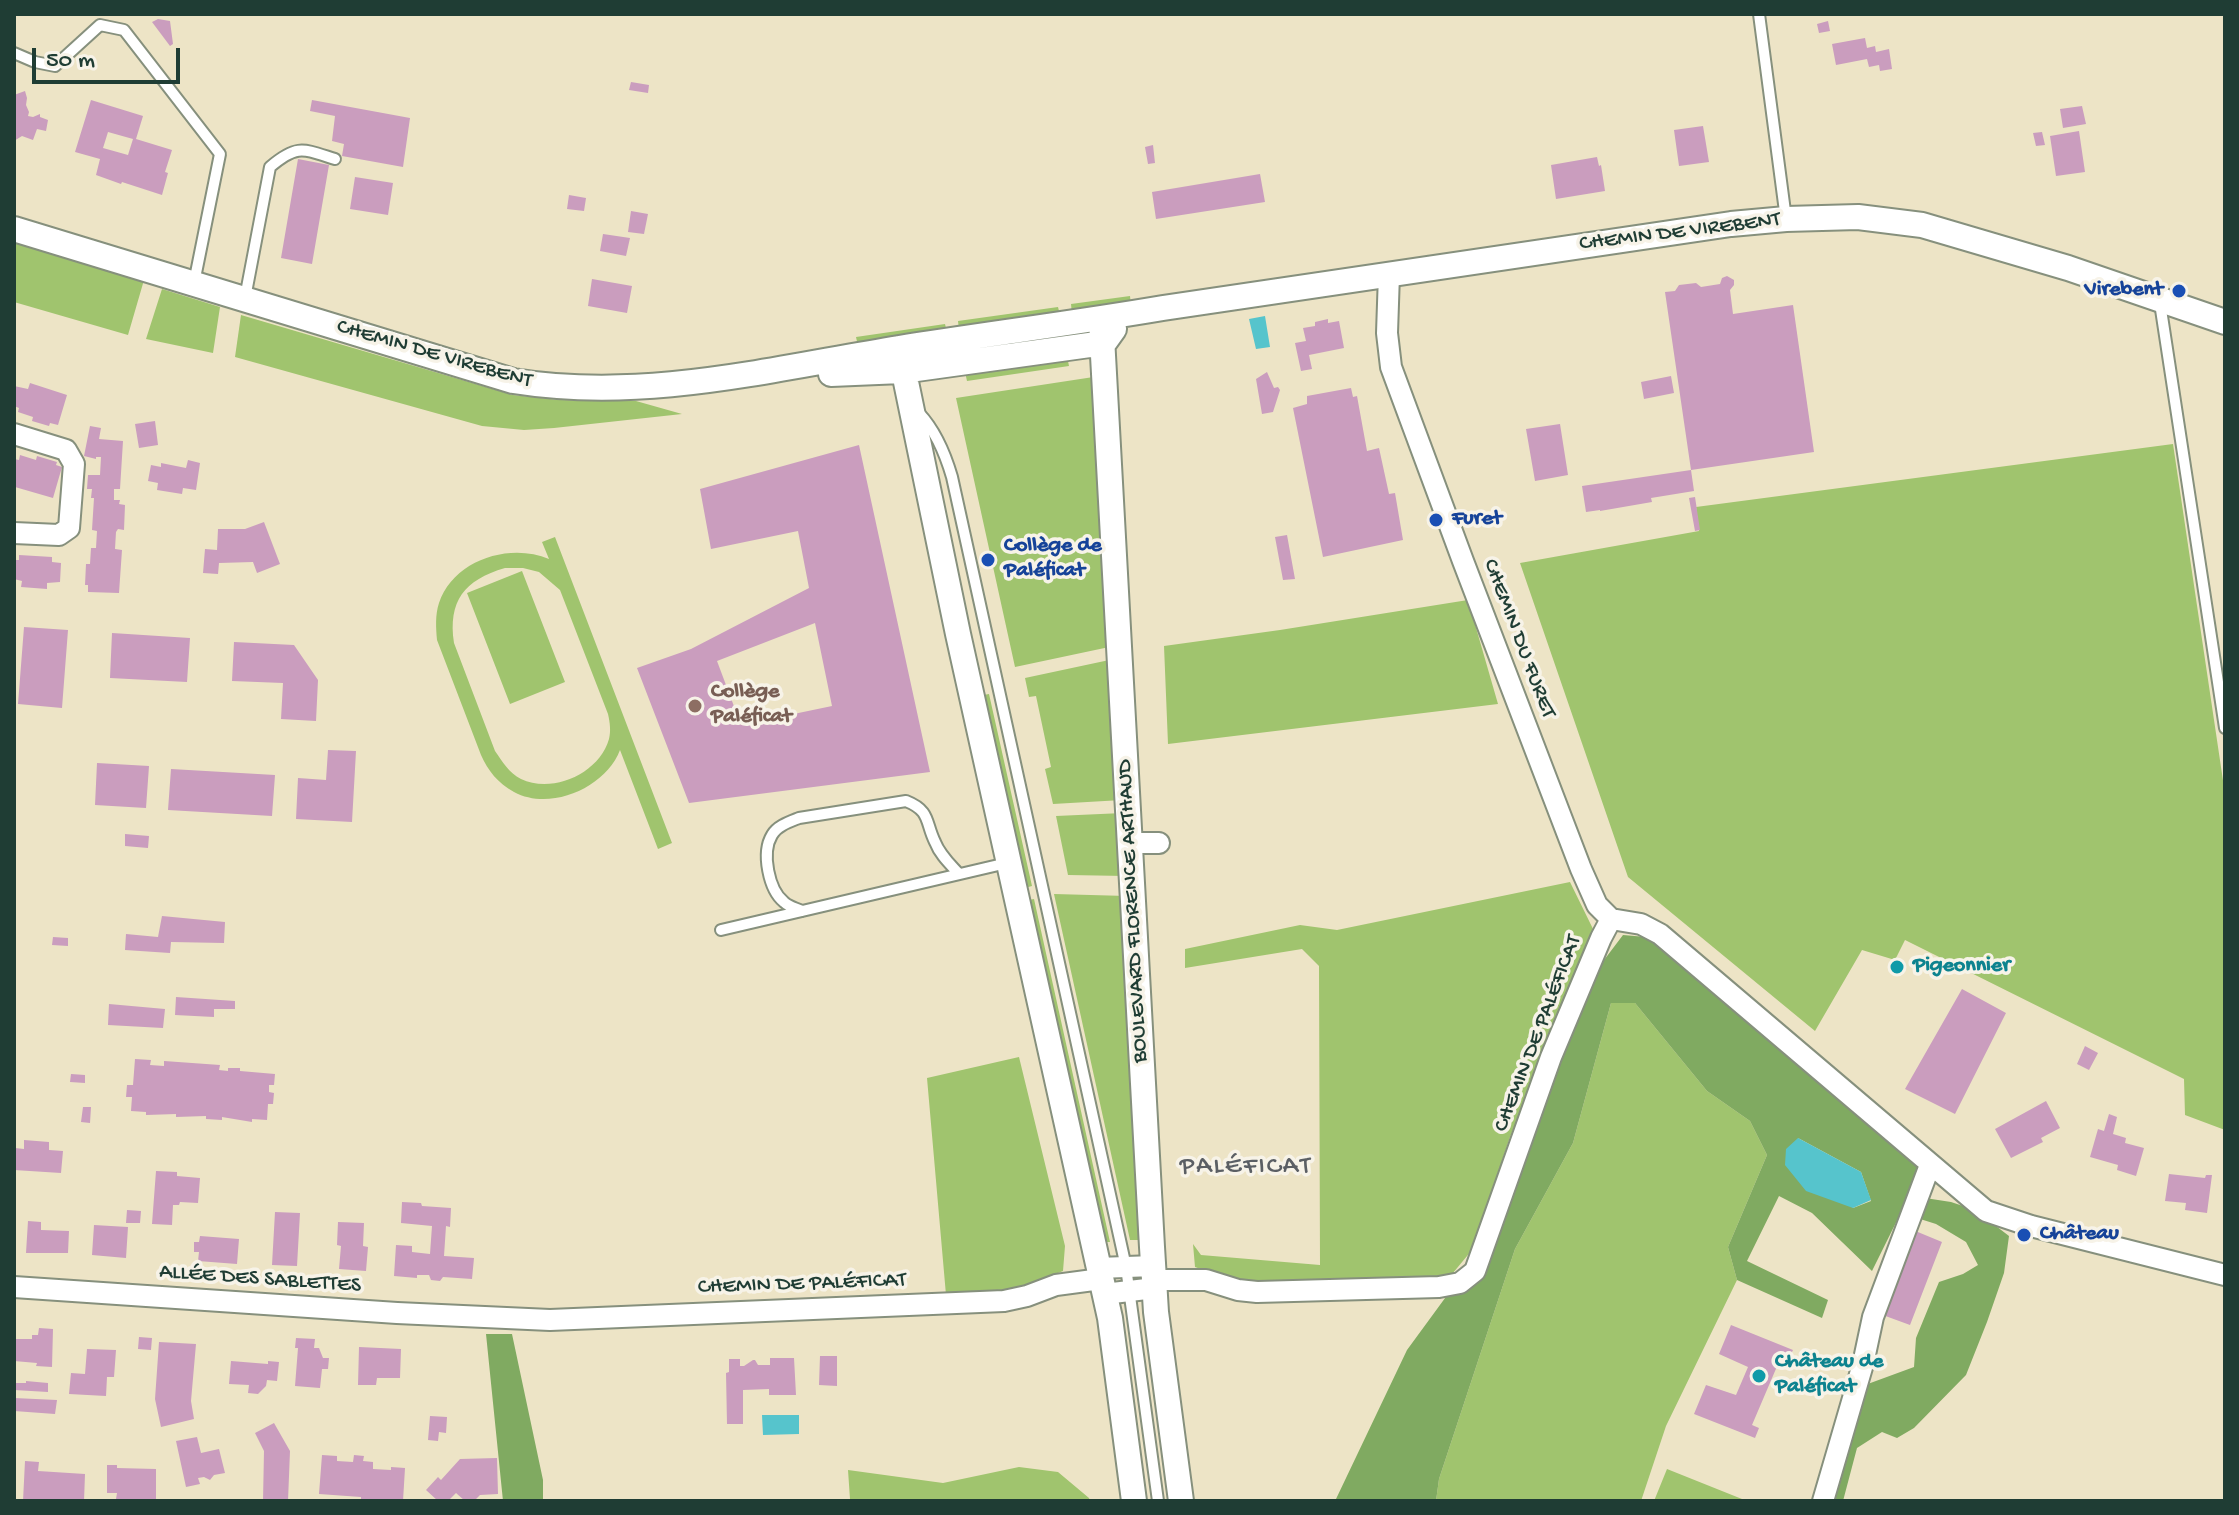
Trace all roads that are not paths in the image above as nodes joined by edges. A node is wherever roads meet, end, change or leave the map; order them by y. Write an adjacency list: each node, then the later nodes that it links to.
1 (1759, 14): 4 (lane)
2 (14, 53): 7 (lane)
3 (335, 159): 9 (lane)
4 (1786, 219): 6 (street, CHEMIN DE VIREBENT); 8 (street, CHEMIN DE VIREBENT)
5 (14, 229): 7 (street, CHEMIN DE VIREBENT)
6 (1389, 274): 11 (street, CHEMIN DE VIREBENT); 22 (street, CHEMIN DU FURET)
7 (194, 284): 9 (street, CHEMIN DE VIREBENT)
8 (2159, 299): 10 (street, CHEMIN DE VIREBENT); 16 (lane)
9 (245, 300): 12 (street, CHEMIN DE VIREBENT)
10 (2225, 322)
11 (1110, 325): 12 (street, CHEMIN DE VIREBENT); 17 (street, BOULEVARD FLORENCE ARTHAUD)
12 (892, 361): 13 (street)
13 (910, 408): 19 (street); 25 (lane)
14 (14, 434): 15 (street)
15 (14, 533)
16 (2225, 728)
17 (1130, 843): 18 (street); 27 (street, BOULEVARD FLORENCE ARTHAUD)
18 (1159, 843)
19 (1009, 862): 20 (lane); 28 (street)
20 (959, 874): 21 (lane); 21 (lane)
21 (802, 911): 23 (lane)
22 (1611, 919): 24 (street, CHEMIN DE PALÉFICAT); 27 (street, CHEMIN DE PALÉFICAT)
23 (721, 930)
24 (1930, 1165): 26 (street, CHEMIN DE PALÉFICAT); 34 (street)
25 (1126, 1267): 27 (street); 28 (street); 28 (lane)
26 (2225, 1275)
27 (1154, 1278): 28 (street); 33 (street, BOULEVARD FLORENCE ARTHAUD)
28 (1108, 1283): 30 (street, CHEMIN DE PALÉFICAT); 31 (street); 32 (lane)
29 (14, 1287): 30 (street, ALLÉE DES SABLETTES)
30 (503, 1318)
31 (1134, 1501)
32 (1158, 1501)
33 (1181, 1501)
34 (1823, 1501)

